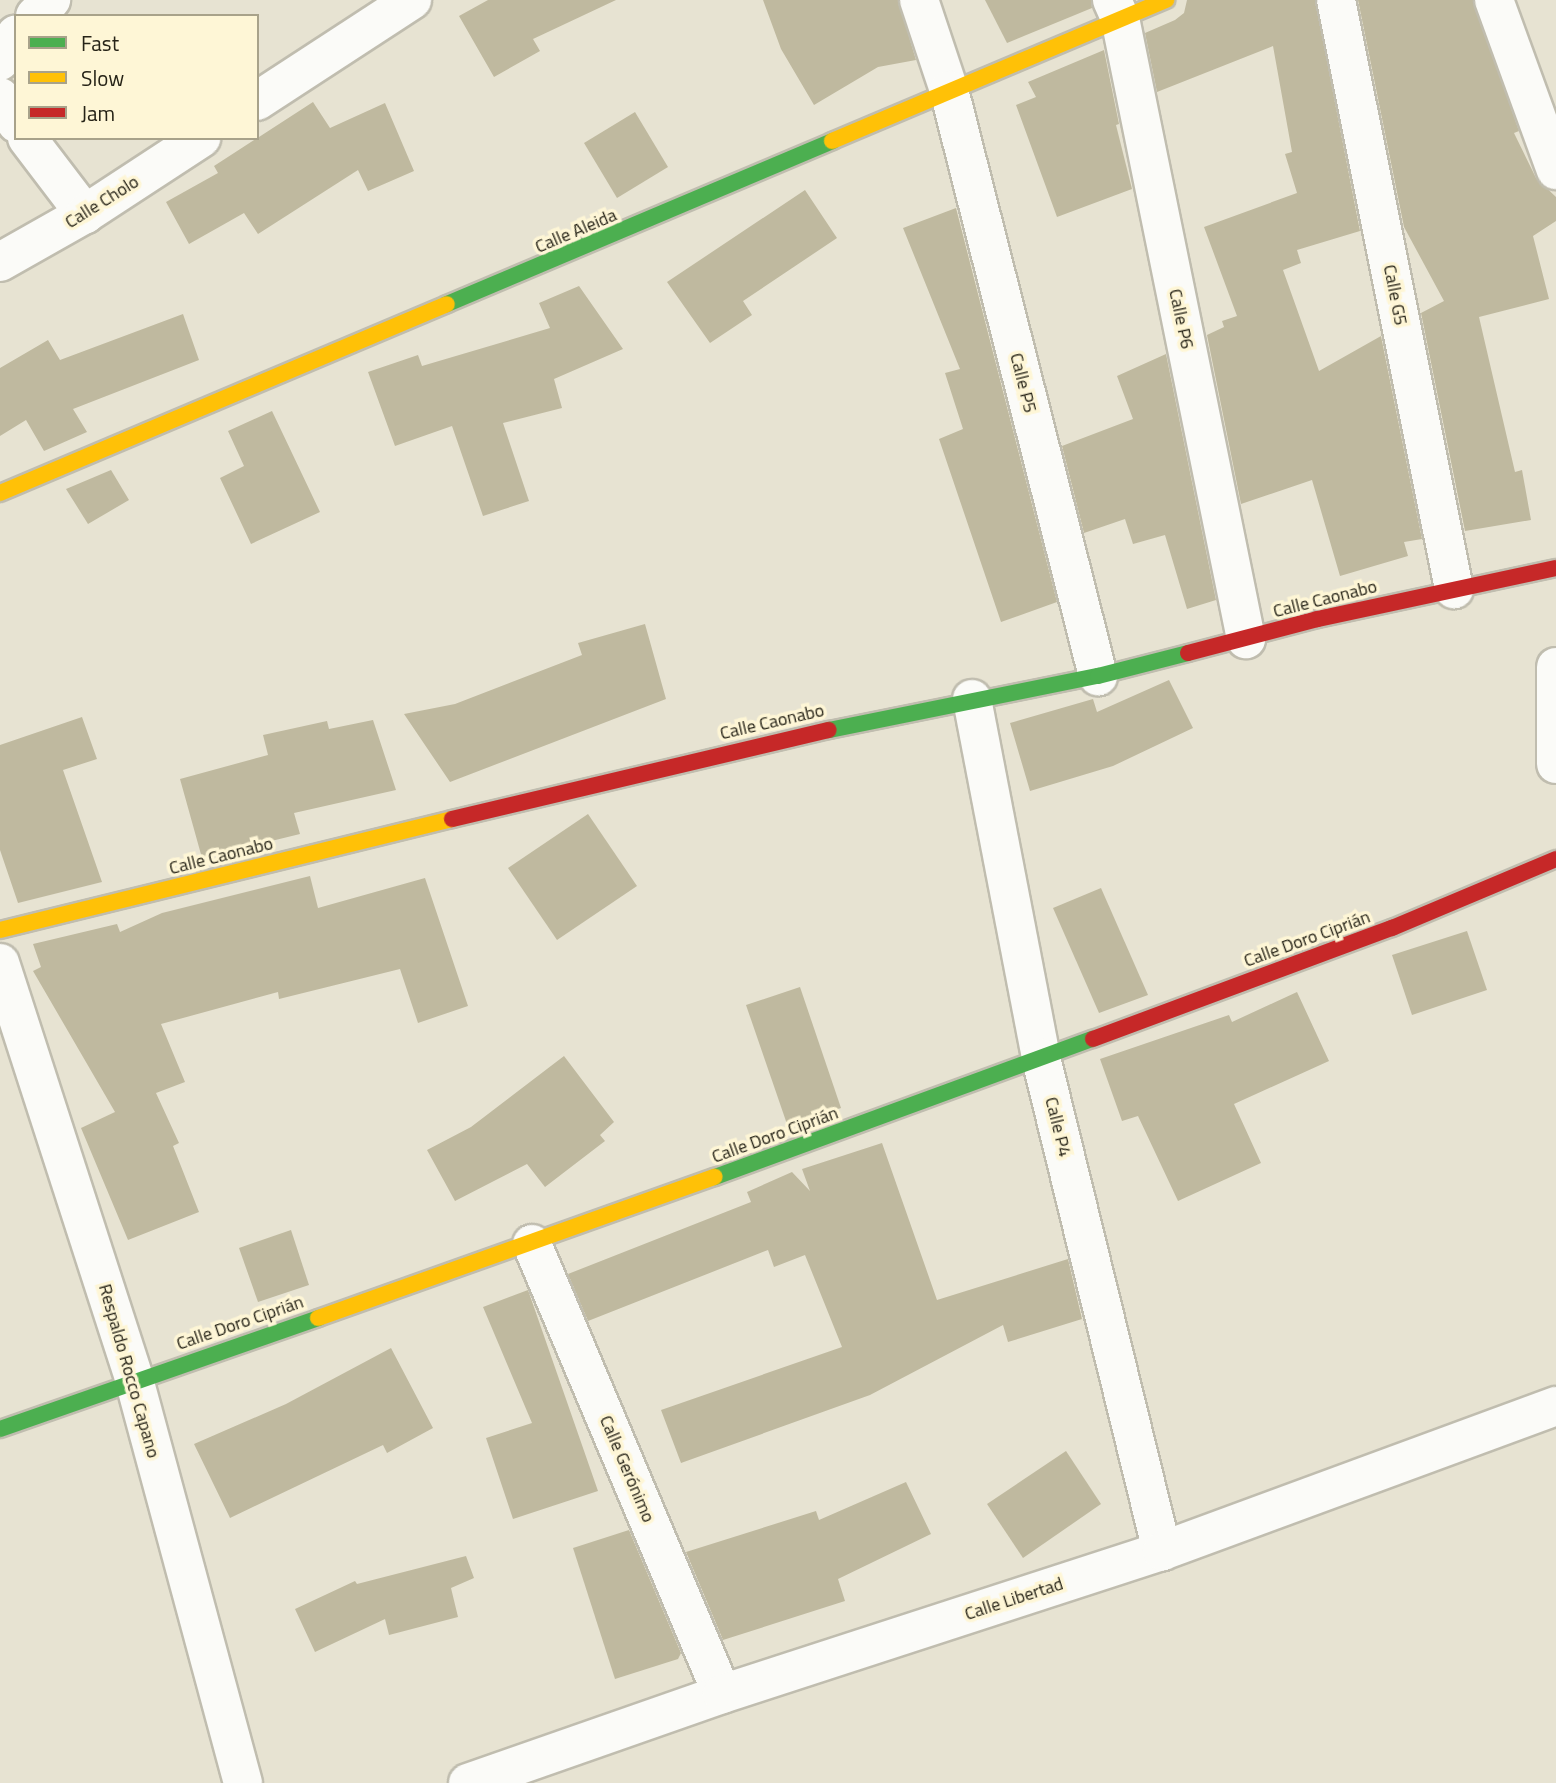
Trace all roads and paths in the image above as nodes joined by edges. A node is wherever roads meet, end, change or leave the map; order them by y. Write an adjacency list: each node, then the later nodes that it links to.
1 (51, 0): 8 (street)
2 (412, 0): 13 (street)
3 (919, 0): 11 (street, Calle P5)
4 (1166, 0): 7 (street, Calle Aleida)
5 (1336, 0): 22 (street, Calle G5)
6 (1494, 0): 17 (street)
7 (1116, 9): 11 (street, Calle Aleida); 23 (street, Calle P6)
8 (37, 14)
9 (14, 37): 10 (street)
10 (0, 61)
11 (949, 90): 20 (street, Calle Aleida); 25 (street, Calle P5)
12 (0, 97): 14 (street)
13 (259, 100)
14 (14, 121)
15 (29, 140): 18 (street)
16 (198, 140): 18 (street, Calle Cholo)
17 (1556, 170)
18 (85, 214): 19 (street, Calle Cholo)
19 (0, 262)
20 (0, 493)
21 (1556, 568): 22 (street, Calle Caonabo)
22 (1454, 589): 23 (street, Calle Caonabo)
23 (1247, 639): 25 (street, Calle Caonabo)
24 (1556, 667): 27 (street)
25 (1098, 676): 26 (street, Calle Caonabo)
26 (972, 699): 29 (street, Calle Caonabo); 31 (street, Calle P4)
27 (1556, 764)
28 (1556, 859): 31 (street, Calle Doro Ciprián)
29 (0, 930)
30 (0, 963): 33 (street, Respaldo Rocco Capano)
31 (1041, 1058): 32 (street, Calle Doro Ciprián); 36 (street, Calle P4)
32 (532, 1244): 33 (street, Calle Doro Ciprián); 37 (street, Calle Gerónimo)
33 (134, 1379): 35 (street, Calle Doro Ciprián); 38 (street, Respaldo Rocco Capano)
34 (1556, 1406): 36 (street, Calle Libertad)
35 (0, 1429)
36 (1162, 1551): 37 (street, Calle Libertad)
37 (722, 1694): 39 (street, Calle Libertad)
38 (243, 1783)
39 (468, 1783)

